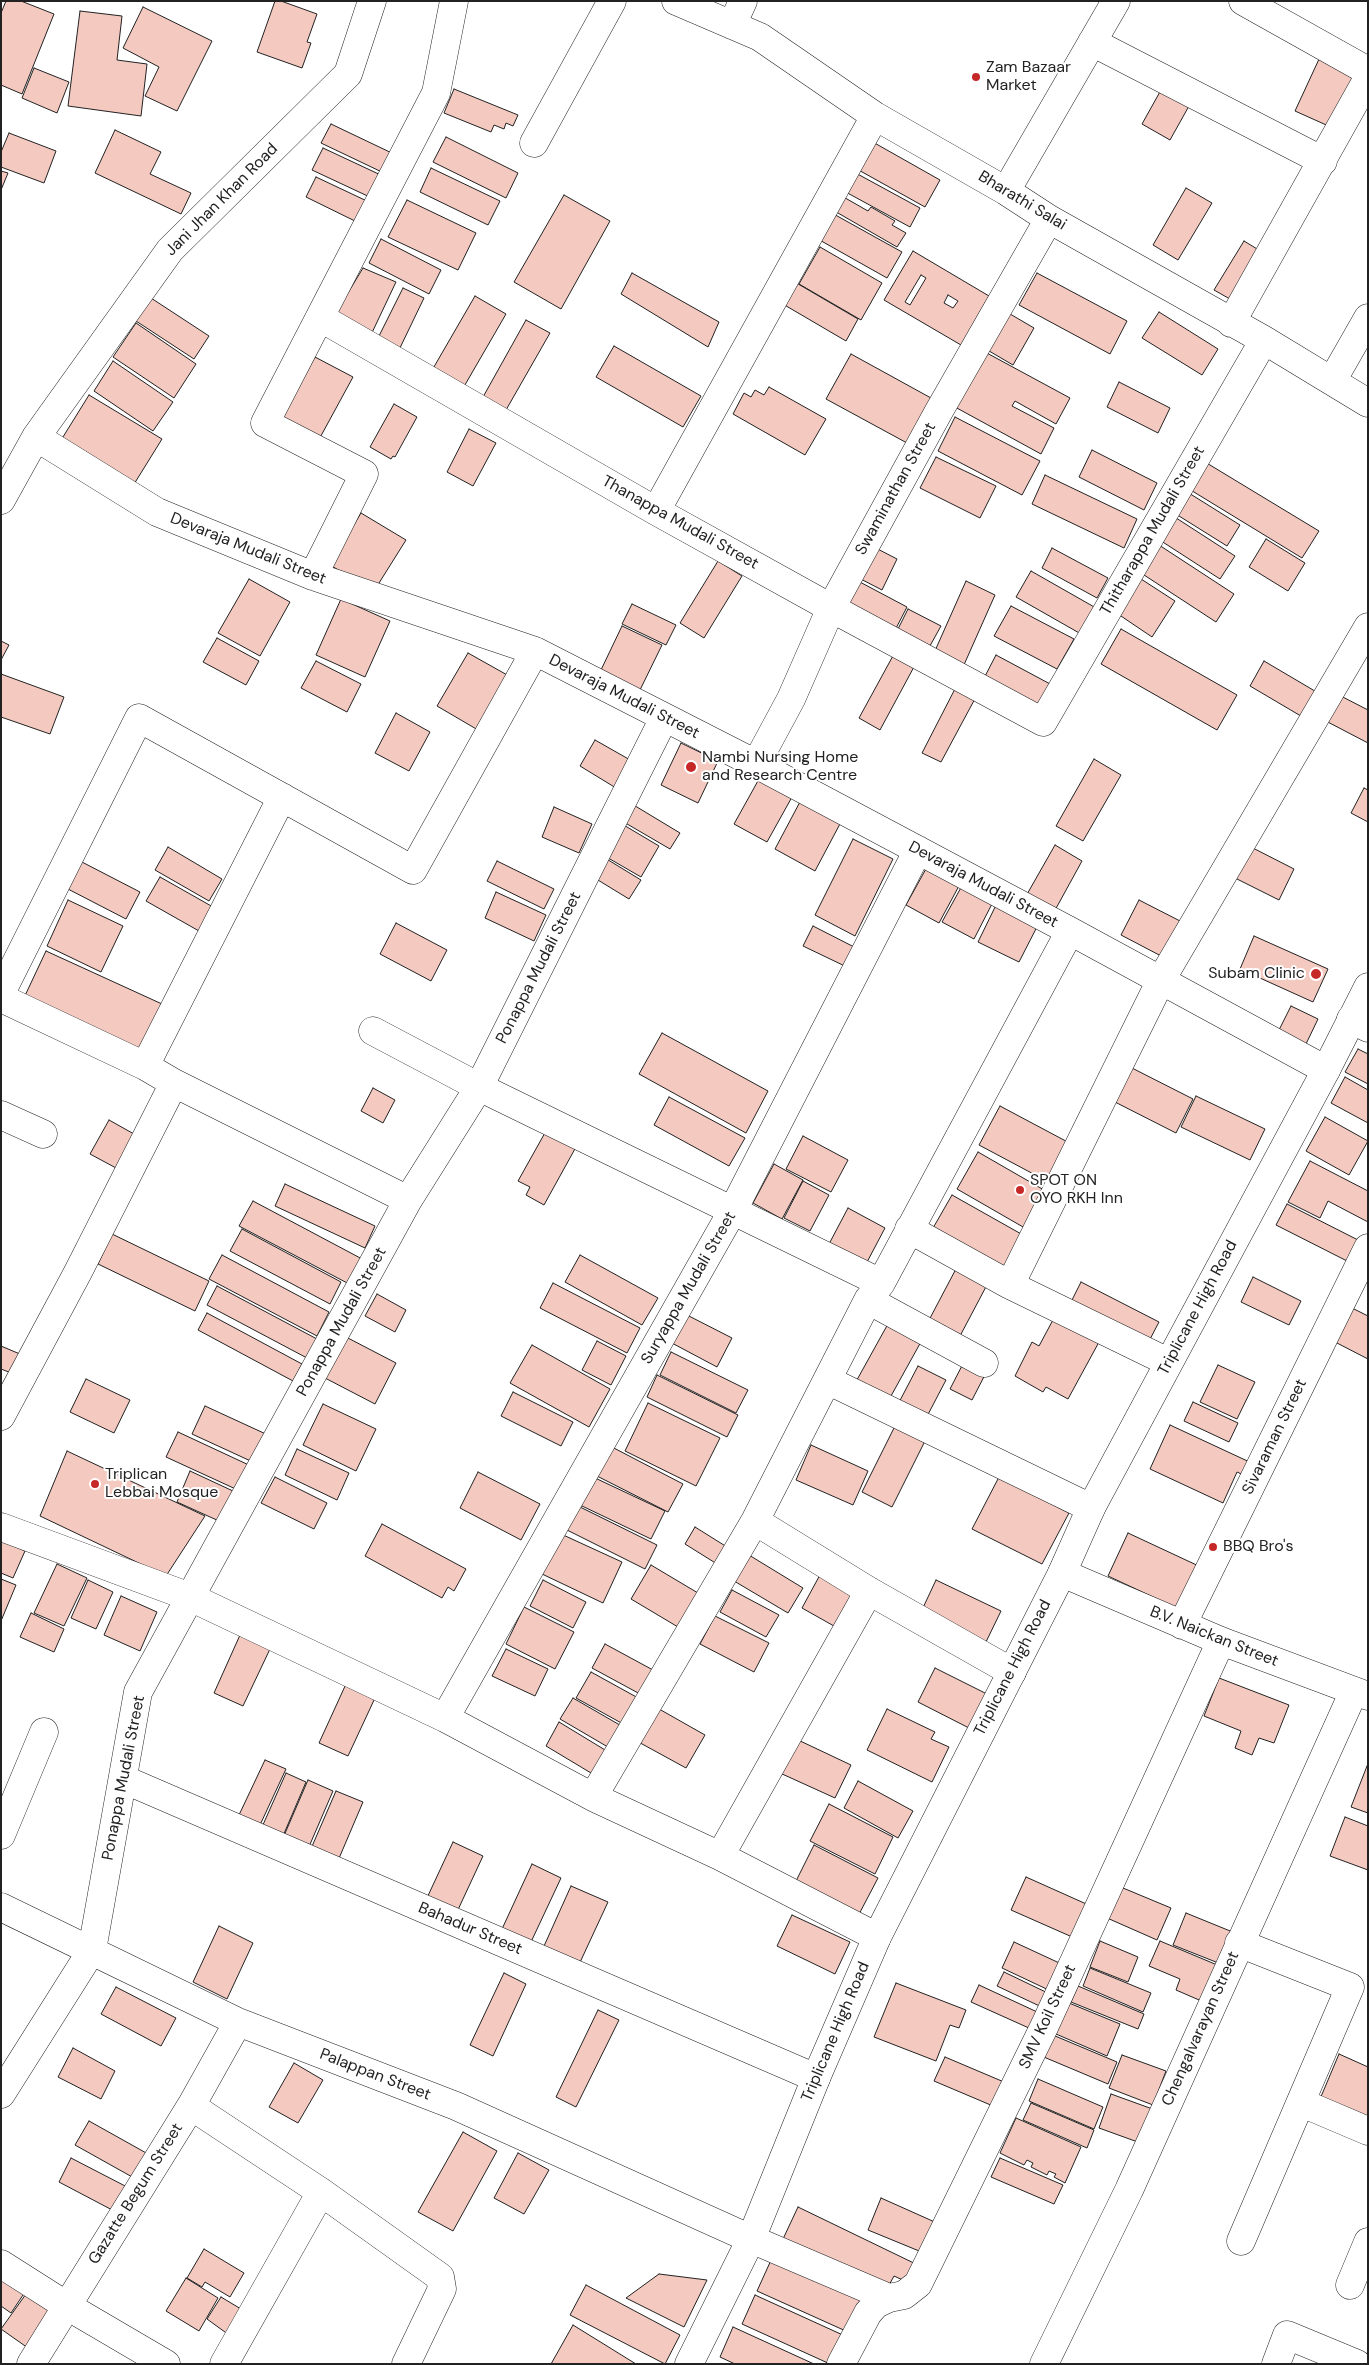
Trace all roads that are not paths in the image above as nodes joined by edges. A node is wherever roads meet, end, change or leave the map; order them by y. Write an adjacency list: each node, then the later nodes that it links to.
1 (372, 1): 22 (street, Jani Jhan Khan Road)
2 (454, 1): 16 (street)
3 (612, 1): 12 (street)
4 (676, 1): 7 (street, Bharathi Salai)
5 (1116, 1): 8 (street)
6 (1251, 3): 9 (street)
7 (738, 13): 11 (street, Bharathi Salai)
8 (1092, 42): 13 (street); 14 (street)
9 (1368, 70)
10 (1368, 78): 13 (street)
11 (875, 116): 14 (street, Bharathi Salai); 24 (street)
12 (534, 143)
13 (1323, 161): 18 (street)
14 (1006, 191): 15 (street, Bharathi Salai)
15 (1049, 219): 18 (street, Bharathi Salai); 26 (street, Swaminathan Street)
16 (321, 318): 24 (street, Thanappa Mudali Street); 25 (street)
17 (1368, 318): 20 (street)
18 (1231, 323): 19 (street, Bharathi Salai)
19 (1264, 340): 20 (street, Bharathi Salai); 30 (street, Thitharappa Mudali Street)
20 (1332, 380): 21 (street, Bharathi Salai)
21 (1368, 403)
22 (36, 437): 23 (street, Jani Jhan Khan Road); 25 (street, Devaraja Mudali Street)
23 (1, 500)
24 (656, 511): 26 (street, Thanappa Mudali Street)
25 (312, 576): 28 (street, Devaraja Mudali Street)
26 (831, 608): 30 (street, Thanappa Mudali Street); 31 (street, Swaminathan Street)
27 (1368, 627): 35 (street)
28 (535, 651): 29 (street, Devaraja Mudali Street); 32 (street)
29 (664, 718): 31 (street, Devaraja Mudali Street); 44 (street, Ponappa Mudali Street)
30 (1043, 722)
31 (756, 764): 33 (street, Devaraja Mudali Street)
32 (282, 797): 37 (street); 41 (street)
33 (918, 850): 34 (street, Devaraja Mudali Street); 48 (street, Suryappa Mudali Street)
34 (1070, 931): 35 (street, Devaraja Mudali Street); 49 (street)
35 (1161, 980): 42 (street, Devaraja Mudali Street); 51 (street)
36 (1368, 987): 39 (street, Triplicane High Road)
37 (1, 993)
38 (1, 998): 41 (street)
39 (1359, 1024): 42 (street, Triplicane High Road)
40 (373, 1031): 44 (street)
41 (145, 1066): 43 (street)
42 (1326, 1070): 53 (street, Triplicane High Road)
43 (174, 1082): 47 (street); 56 (street)
44 (479, 1087): 47 (street, Ponappa Mudali Street); 48 (street)
45 (1, 1115): 46 (street)
46 (43, 1134)
47 (408, 1200): 62 (street, Ponappa Mudali Street)
48 (733, 1210): 52 (street); 67 (street, Suryappa Mudali Street)
49 (909, 1229): 51 (street); 52 (street)
50 (1368, 1248): 63 (street, Sivaraman Street)
51 (1010, 1285): 53 (street)
52 (874, 1292): 54 (street); 55 (street)
53 (1168, 1362): 57 (street, Triplicane High Road)
54 (984, 1363)
55 (827, 1380): 57 (street); 58 (street)
56 (1, 1416)
57 (1092, 1508): 60 (street, Triplicane High Road)
58 (755, 1521): 61 (street); 70 (street)
59 (1, 1527): 62 (street)
60 (1062, 1573): 63 (street, B.V. Naickan Street); 65 (street, Triplicane High Road)
61 (869, 1591): 65 (street); 72 (street)
62 (190, 1597): 67 (street); 69 (street, Ponappa Mudali Street)
63 (1182, 1625): 64 (street, B.V. Naickan Street)
64 (1220, 1641): 66 (street, B.V. Naickan Street); 89 (street, SMV Koil Street)
65 (1012, 1672): 74 (street, Triplicane High Road)
66 (1361, 1694): 75 (street, Chengalvarayan Street)
67 (445, 1718): 70 (street)
68 (44, 1732): 71 (street)
69 (123, 1779): 76 (street, Ponappa Mudali Street); 78 (street, Bahadur Street)
70 (593, 1797): 72 (street)
71 (1, 1835)
72 (720, 1856): 74 (street)
73 (1, 1908): 76 (street, Palappan Street)
74 (877, 1936): 78 (street, Triplicane High Road)
75 (1239, 1943): 80 (street); 97 (street, Chengalvarayan Street)
76 (92, 1950): 77 (street, Palappan Street); 79 (street)
77 (238, 2022): 81 (street, Gazatte Begum Street); 84 (street, Palappan Street)
78 (816, 2078): 84 (street, Triplicane High Road)
79 (1, 2094)
80 (1302, 2103): 82 (street); 85 (street)
81 (191, 2106): 83 (street); 90 (street, Gazatte Begum Street)
82 (1368, 2131)
83 (320, 2192): 93 (street); 94 (street)
84 (751, 2239): 89 (street, Palappan Street); 95 (street, Triplicane High Road)
85 (1241, 2241)
86 (1368, 2242): 88 (street)
87 (1, 2264): 90 (street)
88 (1350, 2285)
89 (889, 2298): 96 (street, SMV Koil Street)
90 (67, 2306): 91 (street, Gazatte Begum Street); 92 (street)
91 (30, 2364)
92 (166, 2364)
93 (224, 2364)
94 (406, 2364)
95 (689, 2364)
96 (841, 2364)
97 (1044, 2364)
98 (1276, 2364): 99 (street)
99 (1357, 2364)

